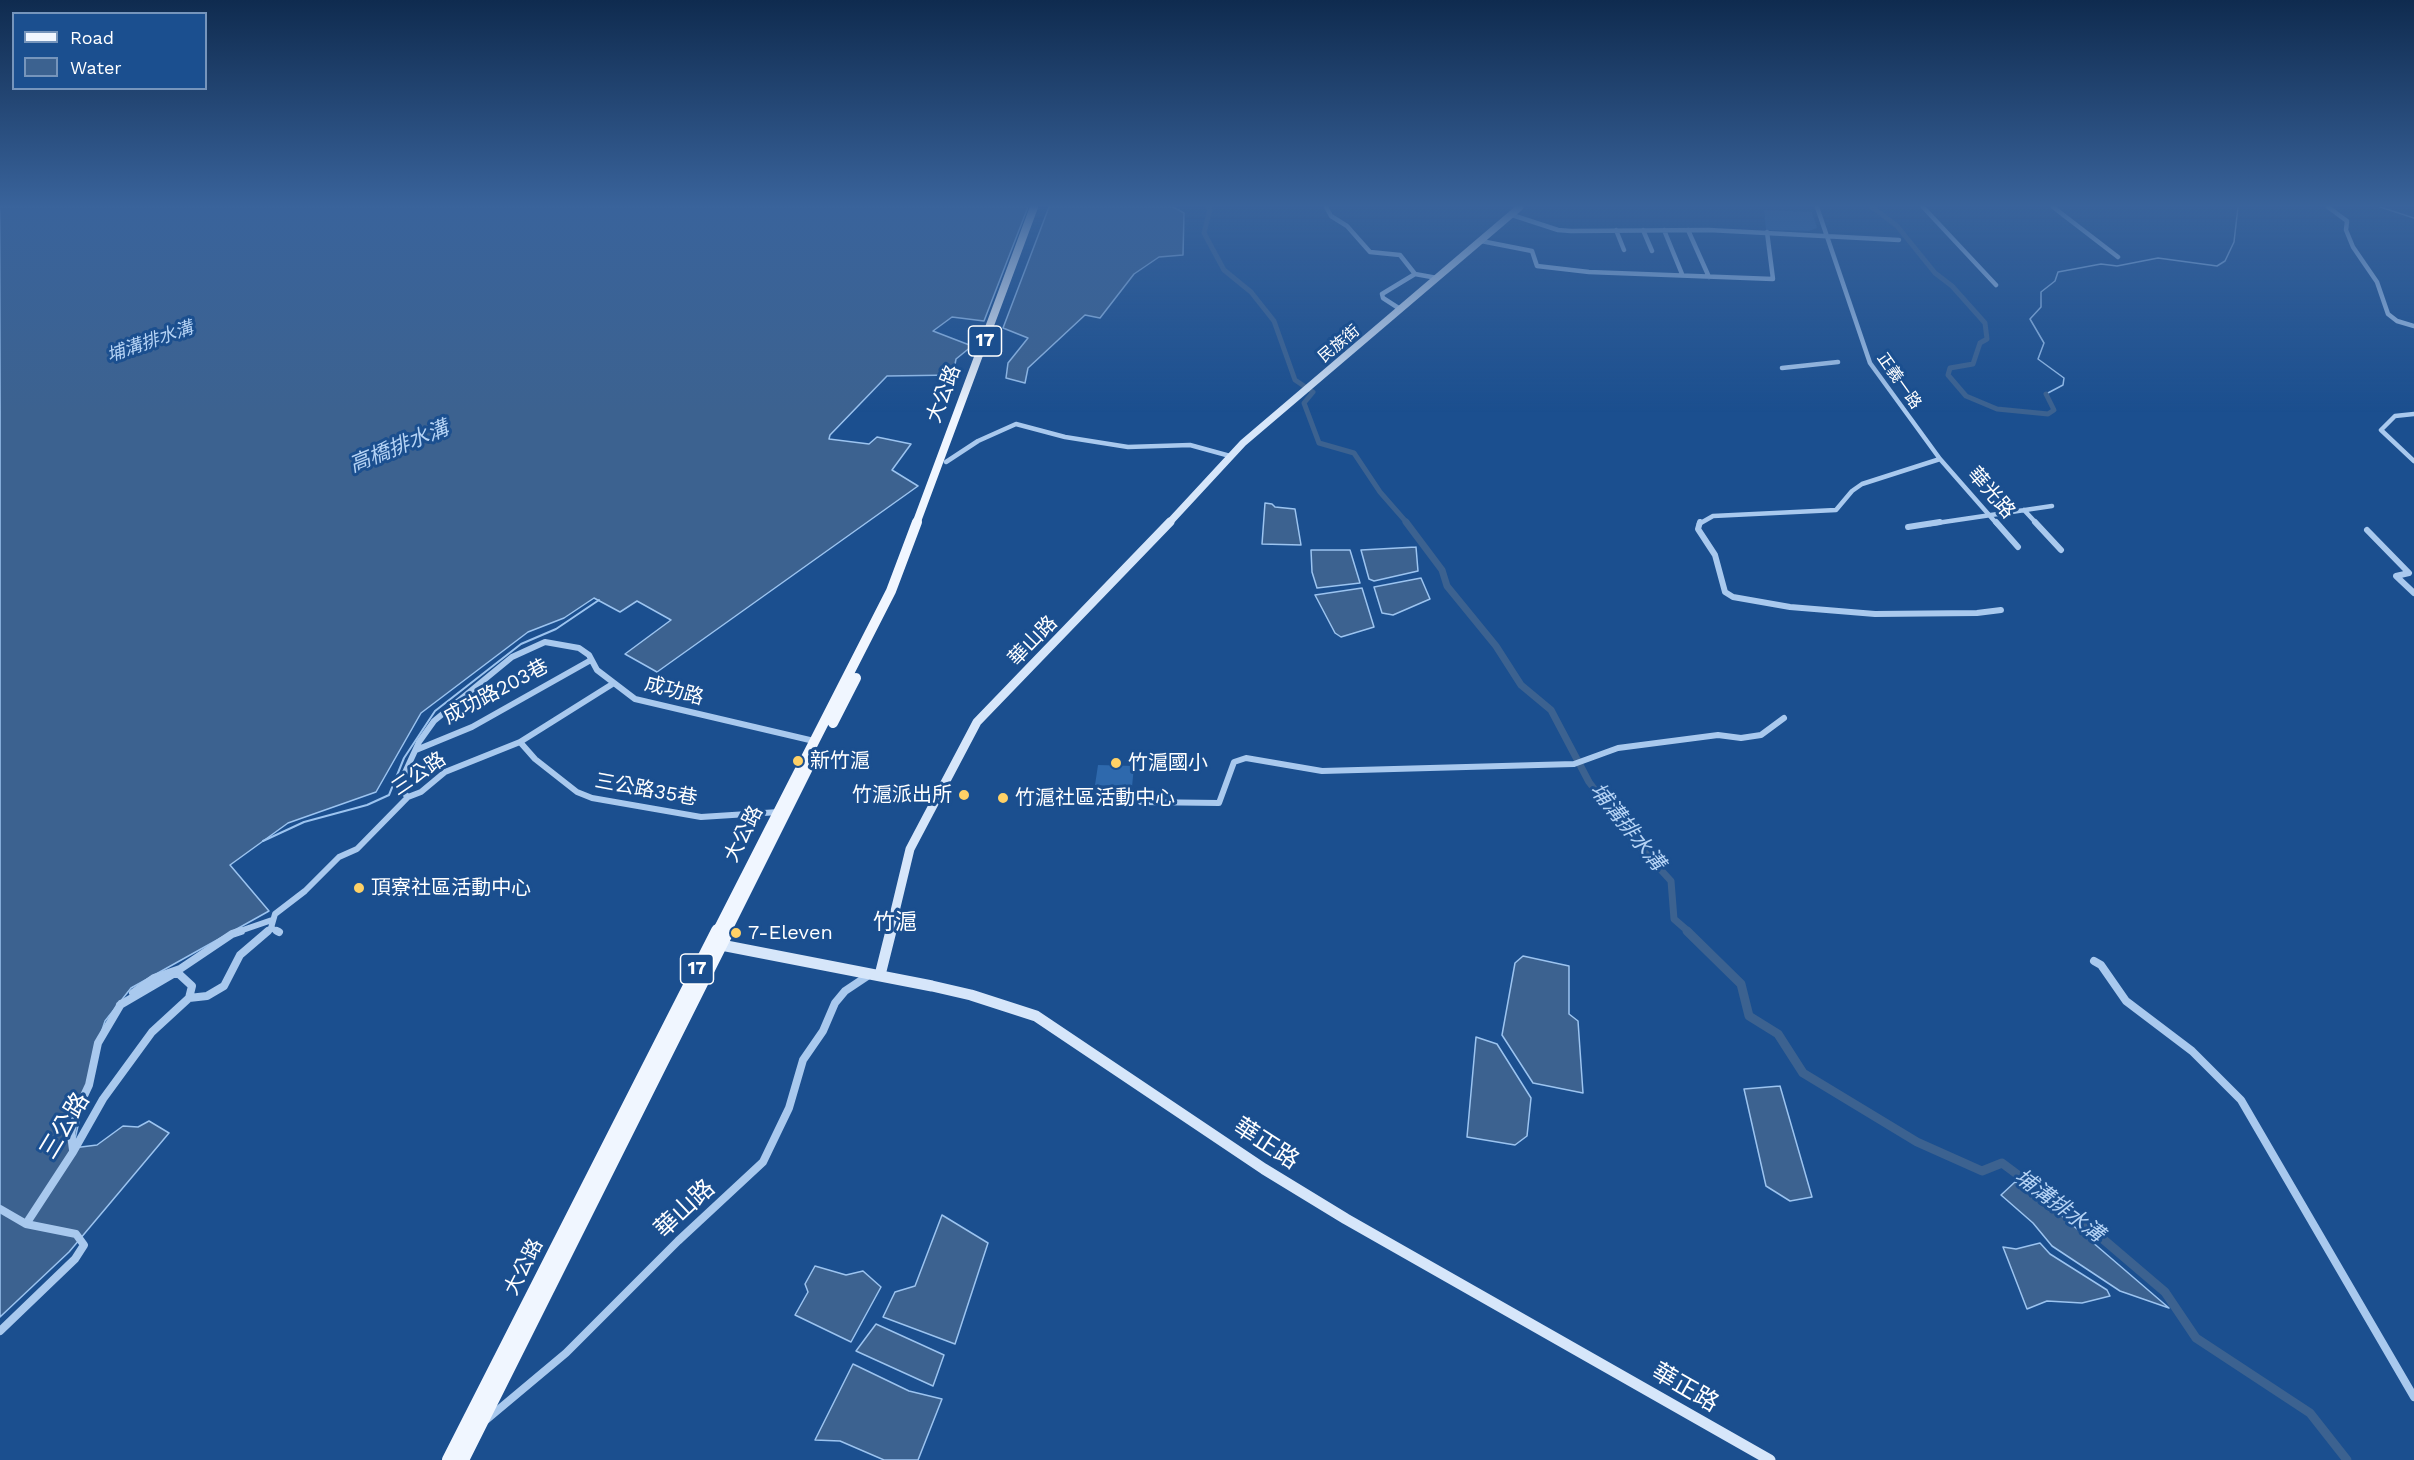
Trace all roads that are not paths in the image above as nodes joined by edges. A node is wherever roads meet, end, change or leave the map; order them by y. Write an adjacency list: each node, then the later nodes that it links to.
1 (1010, 275): 16 (main road, 大公路 / 17)
2 (1012, 275): 16 (main road, 大公路 / 17)
3 (1413, 275): 14 (street)
4 (1421, 275): 12 (street)
5 (1440, 275): 12 (street, 民族街)
6 (1693, 275): 11 (street)
7 (1773, 275): 11 (street)
8 (1840, 275): 22 (street, 正義一路)
9 (1987, 275): 13 (street)
10 (2373, 275): 15 (street)
11 (1709, 277)
12 (1437, 278): 14 (street, 民族街)
13 (1996, 285)
14 (1400, 309): 19 (street, 民族街)
15 (2414, 326)
16 (991, 330): 24 (main road, 大公路 / 17); 24 (main road, 大公路 / 17)
17 (1838, 362): 18 (street)
18 (1782, 368)
19 (1308, 386): 21 (street, 華山路)
20 (2414, 414): 23 (street)
21 (1230, 456): 24 (street); 47 (street, 華山路)
22 (1940, 459): 27 (street, 華光路); 33 (street)
23 (2414, 461)
24 (940, 470): 37 (main road, 大公路 / 17); 42 (main road, 大公路 / 17)
25 (2052, 506): 26 (street)
26 (2024, 510): 27 (street); 31 (street)
27 (1989, 515): 28 (street); 30 (street, 華光路)
28 (1908, 527)
29 (2367, 530): 32 (street)
30 (2018, 548)
31 (2061, 550)
32 (2414, 593)
33 (2001, 610)
34 (591, 660): 35 (street, 成功路); 39 (street, 成功路203巷); 39 (street, 成功路)
35 (614, 683): 37 (street, 成功路); 38 (street, 三公路)
36 (1784, 718): 41 (street)
37 (814, 741): 42 (main road, 大公路 / 17)
38 (520, 742): 40 (street, 三公路); 42 (street, 三公路35巷)
39 (416, 750): 40 (street)
40 (408, 797): 43 (street, 三公路)
41 (1141, 802)
42 (782, 812): 45 (main road, 大公路 / 17)
43 (271, 924): 44 (street); 48 (street, 三公路); 49 (street)
44 (279, 932)
45 (715, 943): 47 (street, 華正路); 55 (main road, 大公路 / 17)
46 (2094, 961): 54 (street)
47 (876, 975): 55 (street, 華山路); 58 (street, 華正路)
48 (189, 998): 49 (street); 50 (street, 三公路)
49 (120, 1005): 50 (street)
50 (73, 1152): 52 (street, 三公路)
51 (0, 1209): 52 (street)
52 (26, 1224): 53 (street)
53 (0, 1331)
54 (2414, 1396)
55 (473, 1425): 56 (main road, 大公路 / 17); 57 (main road, 大公路 / 17)
56 (449, 1460)
57 (462, 1460)
58 (1770, 1460)

